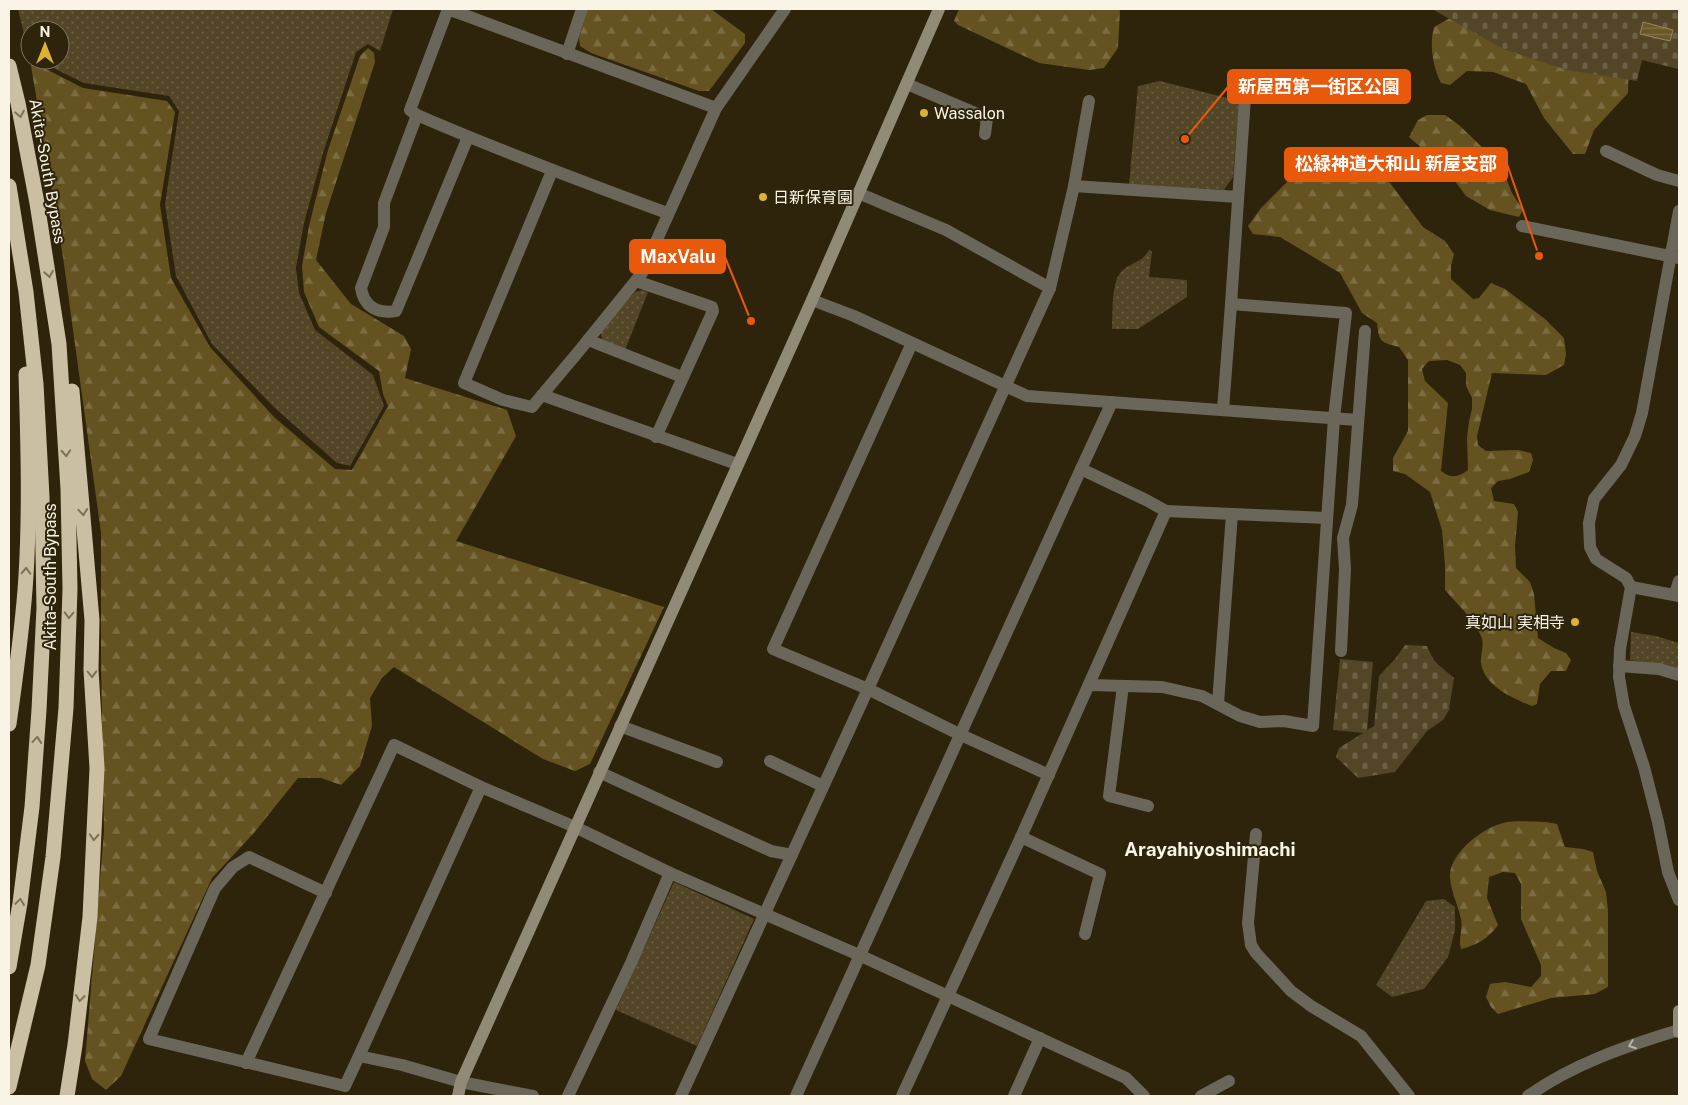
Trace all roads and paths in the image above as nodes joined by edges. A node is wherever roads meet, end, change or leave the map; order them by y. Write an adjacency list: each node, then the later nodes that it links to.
1 (582, 9): 4 (street)
2 (784, 9): 9 (street)
3 (939, 9): 6 (street)
4 (567, 54): 9 (street); 10 (street)
5 (9, 66): 31 (highway, Akita-South Bypass, one-way to 31)
6 (907, 84): 11 (street); 18 (street)
7 (1245, 97): 19 (street)
8 (1089, 101): 17 (street)
9 (716, 108): 21 (street)
10 (417, 115): 12 (street); 12 (street)
11 (985, 134)
12 (468, 137): 14 (street)
13 (1606, 152): 15 (street)
14 (552, 171): 21 (street); 35 (street)
15 (1679, 181)
16 (9, 186): 32 (highway, Akita-South Bypass)
17 (1074, 186): 19 (street); 25 (street)
18 (858, 193): 25 (street); 26 (street)
19 (1238, 198): 27 (street)
20 (1679, 211): 23 (street)
21 (668, 213): 24 (street)
22 (1522, 226): 23 (street)
23 (1675, 256): 47 (street)
24 (636, 282): 29 (street); 33 (street)
25 (1050, 288): 34 (street)
26 (812, 300): 30 (street); 41 (street)
27 (1231, 304): 37 (street); 38 (street)
28 (1366, 331): 39 (street)
29 (588, 340): 33 (street); 35 (street)
30 (912, 343): 34 (street); 54 (street)
31 (59, 344): 83 (highway, Akita-South Bypass, one-way to 83); 86 (highway, one-way to 86)
32 (32, 346): 56 (highway, one-way to 32); 76 (highway, Akita-South Bypass, one-way to 32)
33 (682, 377): 40 (street)
34 (1004, 386): 36 (street); 54 (street)
35 (542, 395): 40 (street)
36 (1112, 402): 37 (street); 42 (street)
37 (1223, 410): 38 (street)
38 (1334, 418): 39 (street); 45 (street)
39 (1358, 420): 49 (street)
40 (656, 437): 41 (street)
41 (737, 464): 57 (street)
42 (1081, 469): 43 (street); 58 (street)
43 (1166, 511): 44 (street); 52 (street)
44 (1232, 514): 45 (street); 55 (street)
45 (1326, 518): 55 (street)
46 (1679, 581): 48 (street)
47 (1630, 587): 48 (street); 50 (street)
48 (1677, 595)
49 (1341, 651)
50 (1619, 666): 51 (street); 72 (street)
51 (1679, 675)
52 (1089, 685): 53 (street); 62 (street)
53 (1123, 686): 55 (street); 65 (street)
54 (868, 689): 58 (street); 63 (street)
55 (1218, 703)
56 (9, 724)
57 (620, 726): 60 (street); 61 (street)
58 (961, 735): 62 (street); 75 (street)
59 (770, 761): 63 (street)
60 (717, 762)
61 (599, 772): 66 (street); 69 (street)
62 (1049, 775): 68 (street)
63 (824, 786): 69 (street)
64 (481, 787): 66 (street); 71 (street); 81 (street)
65 (1148, 806)
66 (575, 827): 70 (street); 85 (street)
67 (1256, 834): 96 (street)
68 (1021, 837): 74 (street); 77 (street)
69 (792, 855): 73 (street)
70 (670, 873): 73 (street); 89 (street)
71 (326, 893): 82 (street); 82 (street)
72 (1679, 900)
73 (764, 913): 75 (street); 90 (street)
74 (1085, 934)
75 (859, 955): 77 (street); 91 (street)
76 (9, 967)
77 (947, 997): 80 (street); 92 (street)
78 (1679, 1011): 79 (street)
79 (1679, 1031): 97 (street, one-way to 97)
80 (1040, 1038): 93 (street); 94 (street)
81 (359, 1056): 82 (street); 85 (street)
82 (246, 1063)
83 (10, 1080)
84 (1229, 1081): 95 (street)
85 (461, 1082): 87 (street); 88 (street)
86 (67, 1096)
87 (458, 1096)
88 (533, 1096)
89 (568, 1096)
90 (681, 1096)
91 (796, 1096)
92 (902, 1096)
93 (1014, 1096)
94 (1144, 1096)
95 (1201, 1096)
96 (1408, 1096)
97 (1528, 1096)

